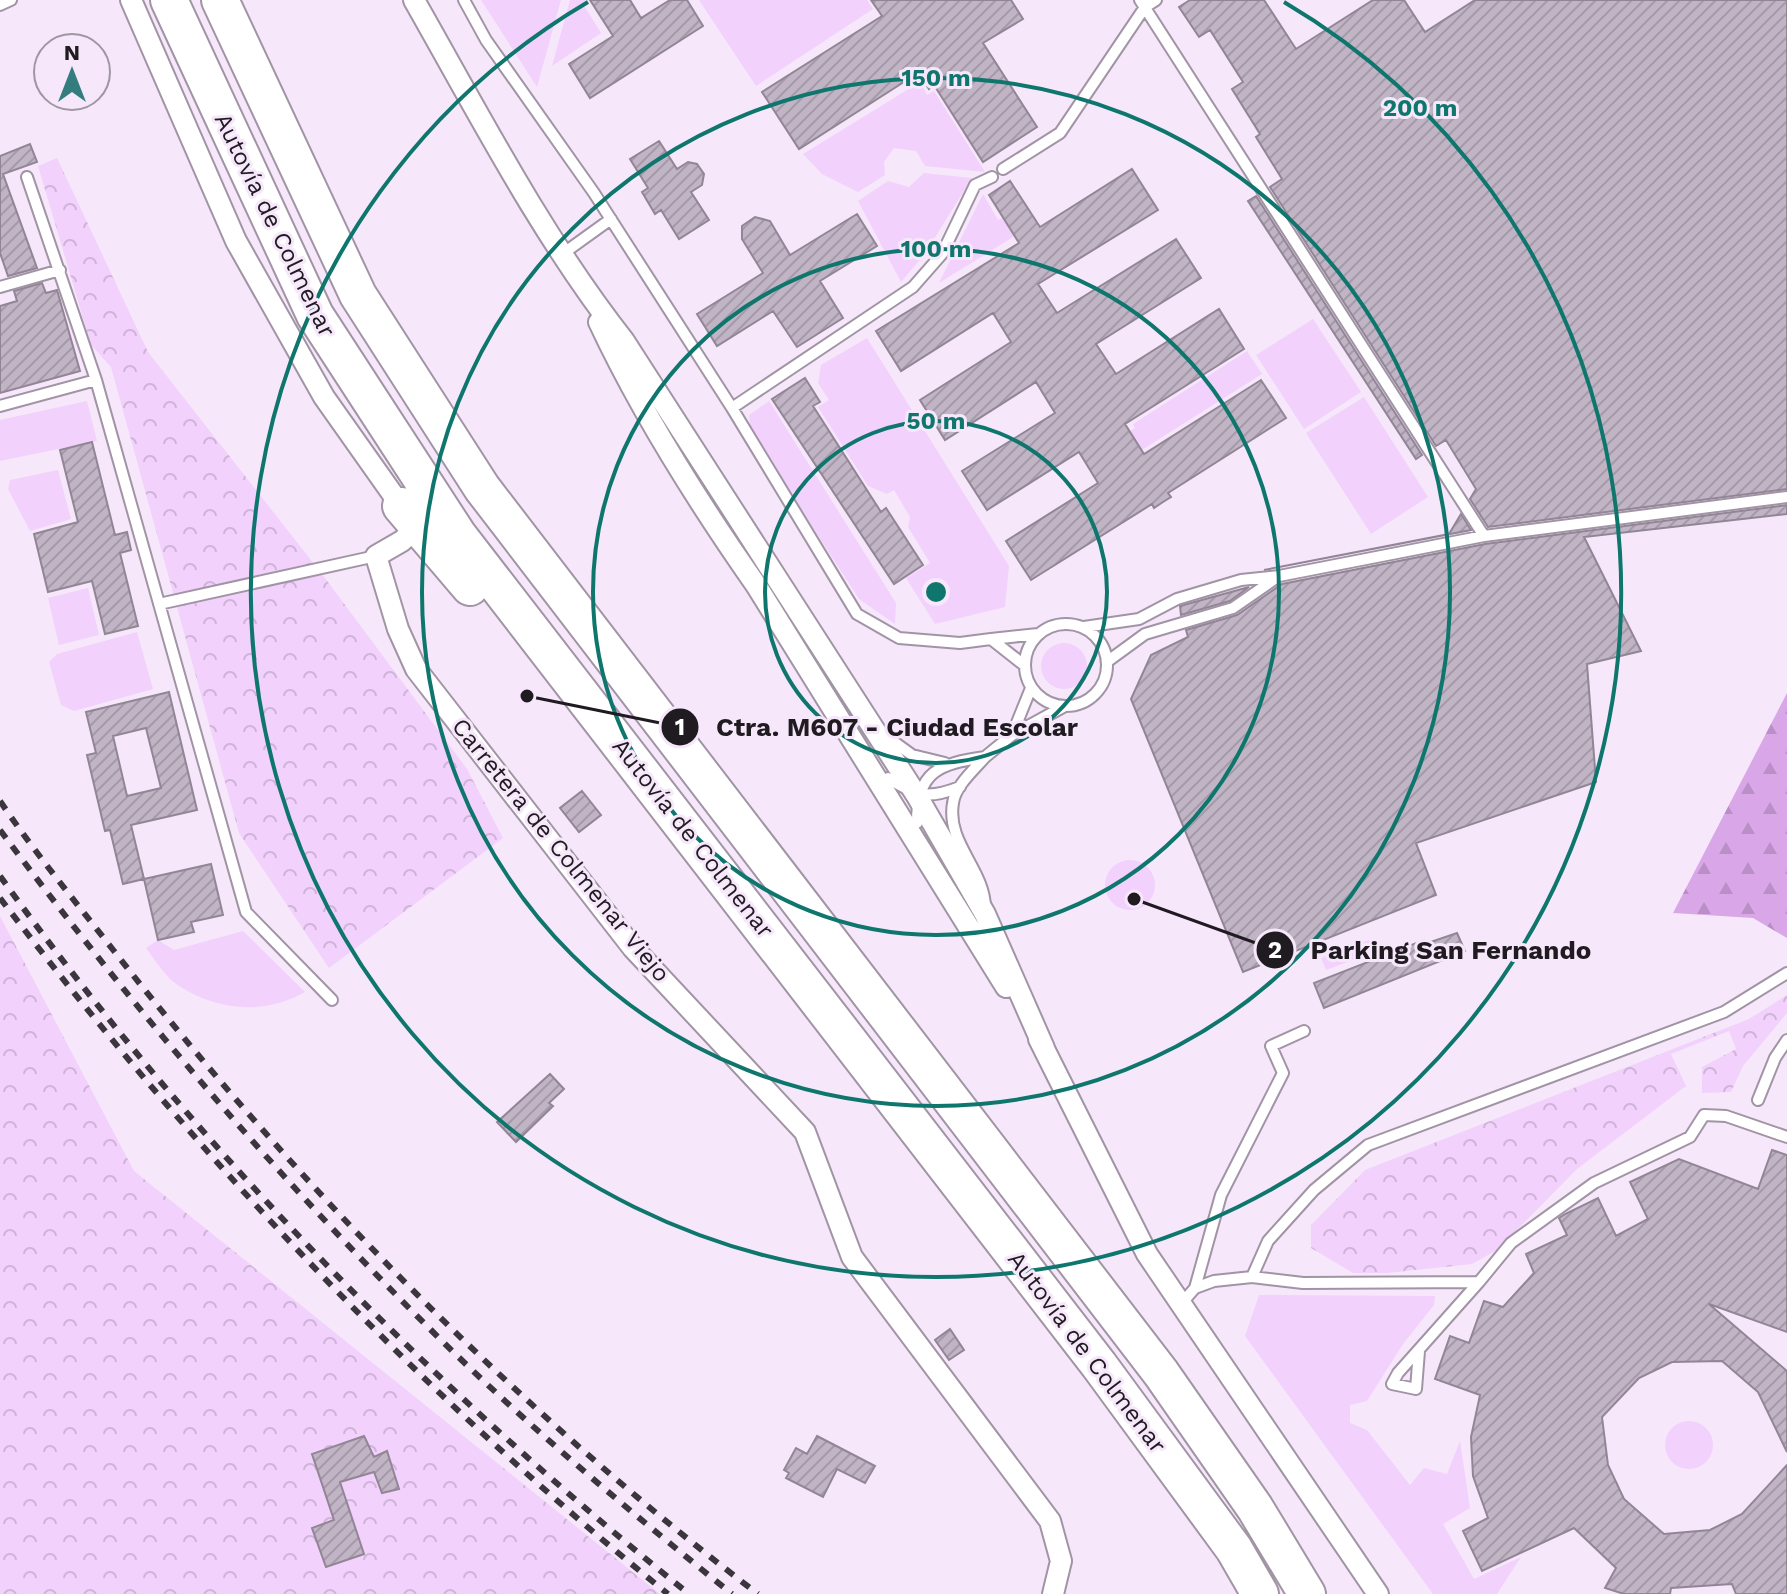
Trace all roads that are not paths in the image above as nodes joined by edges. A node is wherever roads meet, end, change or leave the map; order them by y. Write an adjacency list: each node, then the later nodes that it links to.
1 (11, 0): 9 (lane)
2 (131, 0): 22 (street)
3 (169, 0): 43 (highway, Autovía de Colmenar)
4 (220, 0): 61 (highway, Autovía de Colmenar)
5 (414, 0): 14 (street)
6 (464, 0): 13 (lane)
7 (1156, 0): 8 (lane)
8 (1142, 4): 10 (lane); 23 (lane)
9 (0, 5)
10 (1003, 169)
11 (27, 177): 15 (lane)
12 (992, 177): 20 (lane)
13 (611, 219): 14 (lane); 20 (lane)
14 (561, 255): 17 (street)
15 (60, 270): 16 (lane); 18 (lane)
16 (0, 287)
17 (582, 287): 26 (street); 35 (street)
18 (96, 380): 19 (lane); 27 (lane)
19 (0, 406)
20 (732, 408): 30 (lane)
21 (1787, 497): 23 (lane)
22 (409, 516): 24 (street); 43 (highway)
23 (1484, 536): 25 (lane)
24 (376, 556): 27 (lane); 58 (street, Carretera de Colmenar Viejo)
25 (1279, 576): 28 (lane); 31 (lane)
26 (756, 585): 39 (street); 49 (street)
27 (159, 604): 46 (lane)
28 (1084, 627): 29 (lane); 31 (lane)
29 (1038, 634): 30 (lane); 32 (lane)
30 (991, 639): 32 (lane)
31 (1108, 661): 34 (lane)
32 (1024, 665): 33 (lane)
33 (1031, 688): 34 (lane); 36 (lane)
34 (1063, 707): 36 (lane)
35 (871, 725): 38 (lane); 41 (street)
36 (1012, 735): 37 (lane)
37 (985, 757): 38 (lane); 40 (lane)
38 (945, 763): 41 (lane)
39 (888, 778): 41 (lane)
40 (960, 787): 41 (lane); 44 (lane)
41 (917, 796): 42 (lane); 44 (street)
42 (917, 823): 49 (street)
43 (749, 910): 57 (highway, Autovía de Colmenar)
44 (985, 914): 49 (street)
45 (1787, 973): 52 (lane)
46 (332, 1000)
47 (1304, 1031): 54 (lane)
48 (1787, 1040): 50 (lane)
49 (1044, 1048): 55 (street)
50 (1758, 1100)
51 (1787, 1137): 53 (lane)
52 (1252, 1277): 53 (lane); 54 (lane)
53 (1479, 1282): 56 (lane)
54 (1195, 1288): 55 (lane)
55 (1181, 1304): 62 (street)
56 (1419, 1351)
57 (1178, 1472): 59 (highway); 60 (highway, Autovía de Colmenar)
58 (1053, 1594)
59 (1243, 1594)
60 (1260, 1594)
61 (1307, 1594)
62 (1378, 1594)

